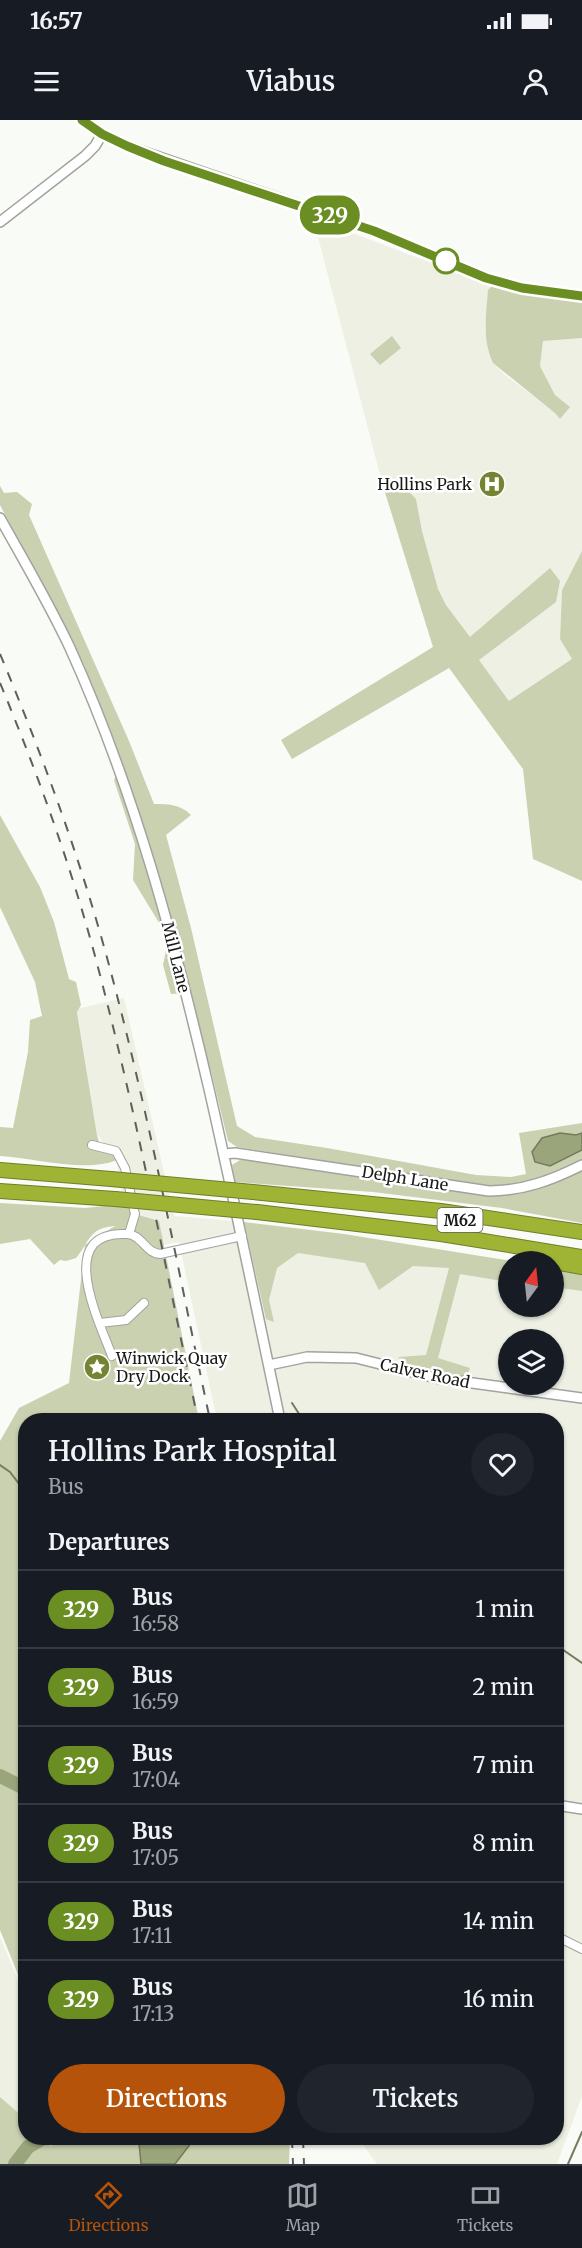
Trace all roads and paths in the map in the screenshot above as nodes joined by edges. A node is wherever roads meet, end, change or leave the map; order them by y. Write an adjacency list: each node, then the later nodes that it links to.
1 (82, 120): 2 (street)
2 (102, 134): 3 (street); 4 (street)
3 (0, 222)
4 (582, 296)
5 (0, 518): 7 (street, Mill Lane)
6 (92, 1145): 14 (street)
7 (224, 1154): 8 (street, Delph Lane); 15 (street, Mill Lane)
8 (582, 1165)
9 (0, 1170): 11 (highway, M62, bridge)
10 (0, 1191): 12 (highway, M62, bridge)
11 (338, 1202): 13 (highway); 16 (highway, M62)
12 (339, 1222): 17 (highway); 18 (highway, M62)
13 (582, 1232)
14 (129, 1234): 15 (street); 22 (street)
15 (242, 1236): 24 (street, Mill Lane)
16 (582, 1240)
17 (498, 1252)
18 (582, 1257)
19 (564, 1264): 20 (highway)
20 (582, 1267)
21 (144, 1304): 22 (street)
22 (100, 1323): 23 (street)
23 (112, 1356)
24 (268, 1365): 25 (street, Calver Road); 26 (street, Mill Lane)
25 (582, 1398)
26 (278, 1413)
27 (564, 1806): 28 (street)
28 (582, 1809)
29 (564, 1940): 30 (street)
30 (582, 1949)

